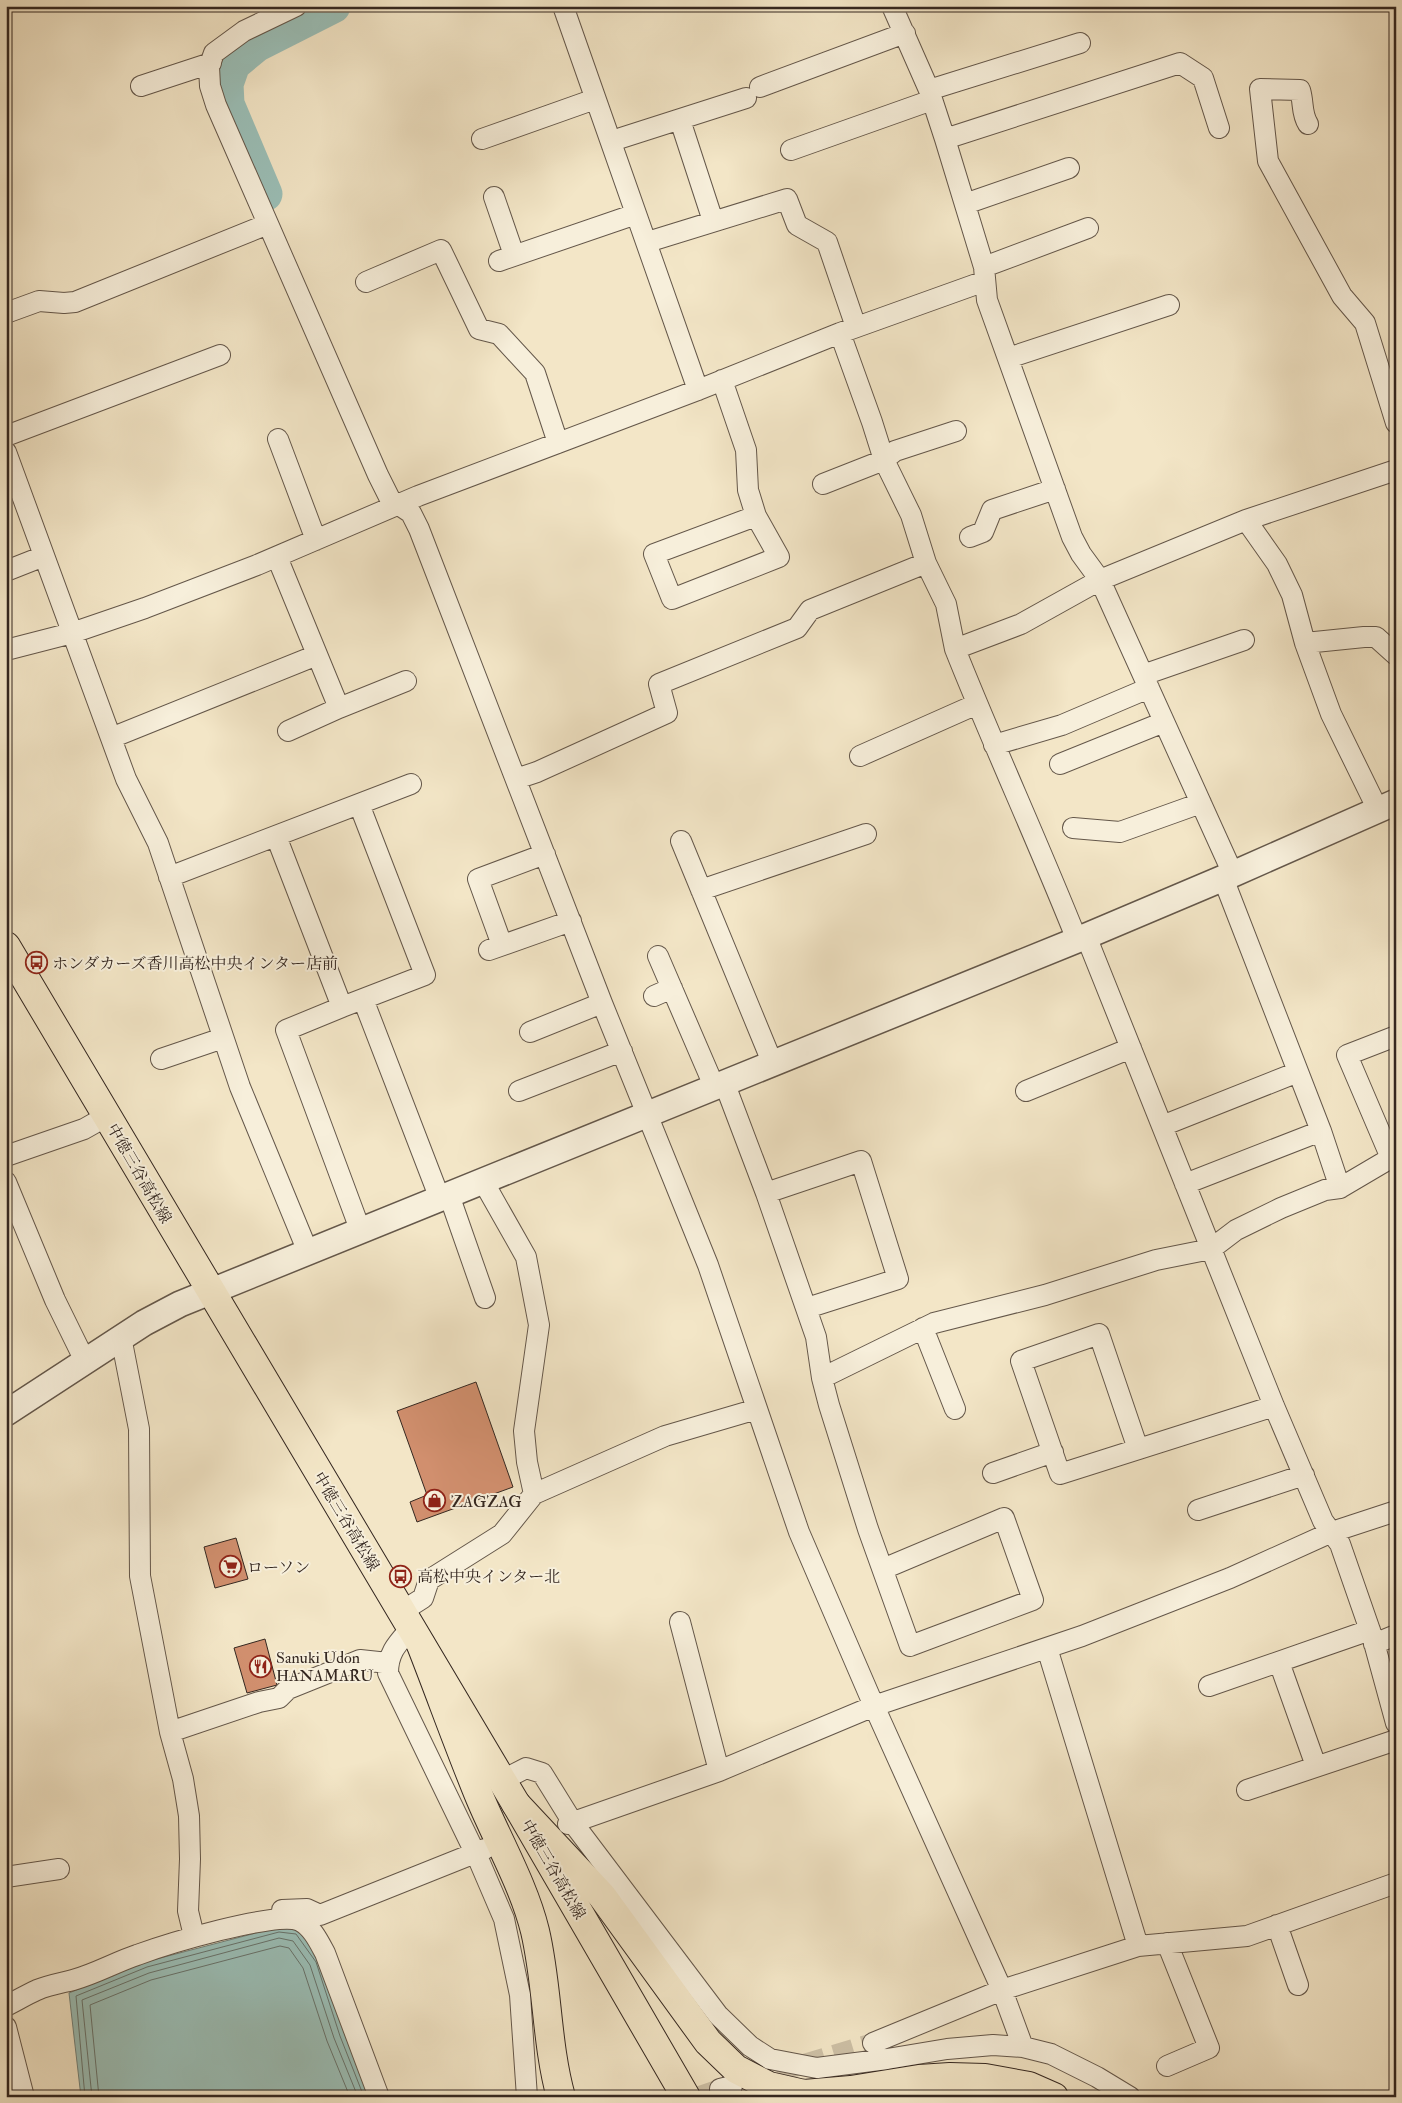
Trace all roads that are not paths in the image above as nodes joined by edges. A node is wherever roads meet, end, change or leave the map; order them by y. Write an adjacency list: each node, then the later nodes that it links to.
1 (296, 6): 6 (street)
2 (563, 6): 9 (street)
3 (892, 6): 4 (street)
4 (904, 33): 8 (street); 10 (street)
5 (1080, 43): 8 (street)
6 (211, 62): 7 (street); 22 (street)
7 (141, 86)
8 (931, 95): 15 (street); 16 (street)
9 (595, 99): 13 (street); 20 (street)
10 (680, 120): 14 (street); 21 (street)
11 (1308, 124): 34 (street)
12 (1219, 128): 15 (street)
13 (482, 138)
14 (622, 138)
15 (946, 140): 19 (street)
16 (791, 150)
17 (1069, 168): 19 (street)
18 (494, 197): 20 (street)
19 (965, 204): 25 (street)
20 (636, 214): 33 (street)
21 (713, 221): 24 (street); 29 (street)
22 (268, 224): 28 (street); 44 (street)
23 (1088, 228): 25 (street)
24 (654, 240)
25 (984, 274): 29 (street); 31 (street)
26 (366, 282): 38 (street)
27 (1169, 306): 31 (street)
28 (6, 313)
29 (848, 330): 32 (street); 40 (street)
30 (220, 355): 36 (street)
31 (1008, 358): 43 (street)
32 (722, 380): 33 (street); 45 (street)
33 (698, 390): 38 (street)
34 (1396, 423)
35 (956, 431): 40 (street)
36 (6, 436)
37 (278, 439): 48 (street)
38 (558, 443): 44 (street)
39 (6, 452): 49 (street)
40 (884, 460): 42 (street); 51 (street)
41 (1396, 470): 46 (street)
42 (823, 484)
43 (1055, 489): 47 (street); 53 (street)
44 (407, 501): 48 (street); 71 (street)
45 (756, 516): 45 (street)
46 (1246, 520): 53 (street); 56 (street)
47 (970, 537)
48 (316, 540): 50 (street)
49 (44, 556): 52 (street); 54 (street)
50 (277, 557): 54 (street); 59 (street)
51 (926, 564): 57 (street); 71 (street)
52 (6, 571)
53 (1100, 580): 57 (street); 62 (street)
54 (72, 633): 58 (street); 67 (street)
55 (1244, 640): 62 (street)
56 (1305, 643): 60 (street); 75 (street)
57 (955, 649): 63 (street)
58 (6, 650)
59 (317, 655): 64 (street); 67 (street)
60 (1396, 655)
61 (406, 681): 64 (street)
62 (1146, 682): 65 (street); 68 (street)
63 (977, 704): 68 (street); 69 (street)
64 (339, 708): 66 (street)
65 (1164, 722): 70 (street); 73 (street)
66 (288, 731)
67 (111, 738): 82 (street)
68 (994, 745): 85 (street)
69 (860, 756)
70 (1060, 764)
71 (516, 779): 80 (street)
72 (411, 784): 74 (street)
73 (1201, 803): 76 (street); 81 (street)
74 (359, 804): 78 (street); 88 (street)
75 (1387, 806): 81 (street)
76 (1073, 828)
77 (866, 834): 83 (street)
78 (276, 836): 82 (street); 90 (street)
79 (682, 841): 83 (street)
80 (545, 854): 84 (street); 84 (street)
81 (1228, 876): 85 (street); 98 (street)
82 (169, 877): 93 (street)
83 (701, 890): 97 (street)
84 (571, 921): 89 (street)
85 (1081, 938): 94 (street); 97 (street)
86 (6, 946): 103 (main road, 中徳三谷高松線)
87 (658, 956): 99 (street)
88 (363, 999): 90 (street); 113 (street)
89 (602, 1003): 91 (street); 95 (street)
90 (342, 1007): 114 (street)
91 (530, 1032)
92 (1396, 1036): 107 (street)
93 (223, 1038): 96 (street); 116 (street)
94 (1131, 1048): 101 (street); 104 (street)
95 (622, 1051): 100 (street); 102 (street)
96 (161, 1059)
97 (772, 1062): 99 (street)
98 (1298, 1072): 104 (street); 105 (street)
99 (719, 1084): 102 (street); 112 (street)
100 (519, 1091)
101 (1026, 1091)
102 (652, 1111): 108 (street); 125 (street)
103 (107, 1116): 106 (street); 117 (main road, 中徳三谷高松線)
104 (1162, 1126): 110 (street)
105 (1321, 1131): 110 (street); 111 (street)
106 (6, 1156)
107 (1393, 1156): 111 (street)
108 (483, 1181): 113 (street); 132 (street)
109 (6, 1182): 122 (street)
110 (1185, 1184): 115 (street)
111 (1340, 1188): 115 (street)
112 (766, 1193): 119 (street); 119 (street)
113 (444, 1197): 114 (street); 118 (street)
114 (361, 1232): 116 (street)
115 (1211, 1249): 120 (street); 124 (street)
116 (308, 1252): 117 (street)
117 (210, 1291): 121 (street); 138 (main road, 中徳三谷高松線)
118 (485, 1298)
119 (807, 1308): 123 (street)
120 (923, 1328): 123 (street); 126 (street)
121 (121, 1337): 122 (street); 147 (street)
122 (85, 1361): 127 (street)
123 (822, 1378): 136 (street)
124 (1274, 1406): 128 (street); 131 (street)
125 (757, 1409): 132 (street); 145 (street)
126 (955, 1409)
127 (6, 1413)
128 (1138, 1449): 129 (street); 129 (street)
129 (1053, 1452): 130 (street)
130 (993, 1473)
131 (1304, 1475): 133 (street); 135 (street)
132 (534, 1494): 138 (street)
133 (1198, 1510)
134 (1396, 1511): 135 (street)
135 (1332, 1532): 140 (street); 141 (street)
136 (883, 1569): 136 (street)
137 (680, 1622): 150 (street)
138 (411, 1628): 143 (street); 151 (main road, 中徳三谷高松線); 175 (main road)
139 (1396, 1635): 140 (street)
140 (1372, 1637): 142 (street); 146 (street)
141 (1047, 1648): 145 (street); 163 (street)
142 (1279, 1662): 144 (street); 149 (street)
143 (388, 1663): 147 (street); 155 (street)
144 (1209, 1686)
145 (874, 1706): 150 (street); 165 (street)
146 (1396, 1723)
147 (170, 1732): 161 (street)
148 (1396, 1740): 149 (street)
149 (1316, 1766): 152 (street)
150 (719, 1771): 154 (street)
151 (502, 1781): 153 (main road, 中徳三谷高松線); 154 (street)
152 (1247, 1790)
153 (516, 1804): 171 (main road); 176 (main road, 中徳三谷高松線)
154 (570, 1824): 169 (street)
155 (480, 1851): 160 (street); 174 (street)
156 (59, 1869): 157 (street)
157 (6, 1877)
158 (1396, 1883): 159 (street)
159 (1277, 1925): 162 (street); 164 (street)
160 (226, 1928): 161 (street); 173 (street)
161 (194, 1936): 166 (street)
162 (1167, 1943): 163 (street); 170 (street)
163 (1138, 1946): 165 (street)
164 (1298, 1985)
165 (1002, 1990): 168 (street); 169 (street)
166 (6, 2006)
167 (6, 2027): 172 (street)
168 (873, 2043)
169 (1023, 2047): 179 (street)
170 (1167, 2066)
171 (919, 2079): 177 (main road); 178 (main road)
172 (24, 2097)
173 (379, 2097)
174 (527, 2097)
175 (561, 2097)
176 (686, 2097)
177 (892, 2097)
178 (1054, 2097)
179 (1130, 2097)

